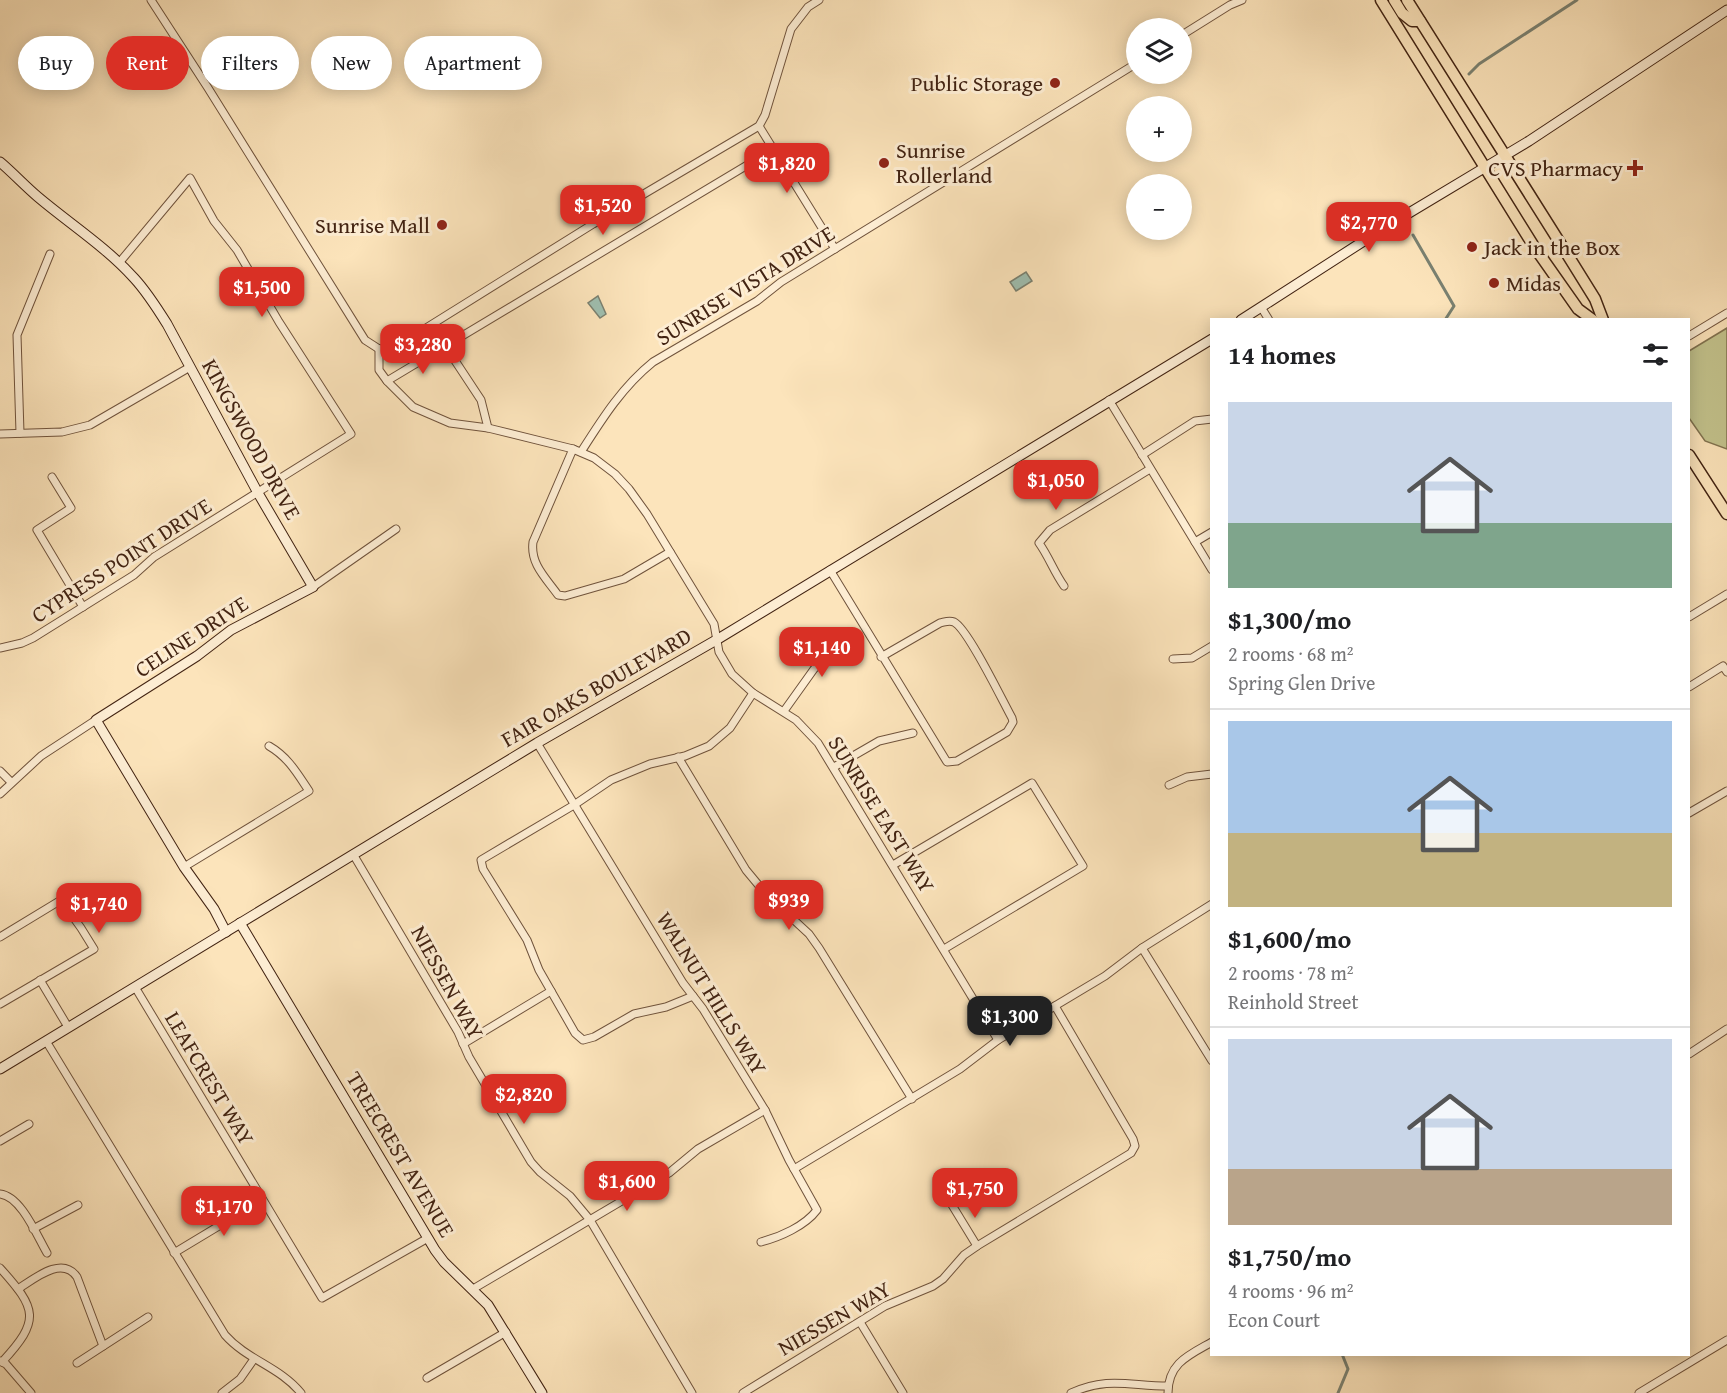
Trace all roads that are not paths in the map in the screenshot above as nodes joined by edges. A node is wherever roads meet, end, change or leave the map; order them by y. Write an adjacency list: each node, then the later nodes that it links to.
1 (151, 0): 28 (street)
2 (819, 0): 11 (street)
3 (1242, 0): 9 (street)
4 (1381, 0): 15 (main road)
5 (1394, 0): 8 (main road)
6 (1407, 0): 8 (main road)
7 (1727, 10): 13 (main road)
8 (1420, 21): 13 (main road)
9 (1192, 29)
10 (1126, 70): 16 (street, SUNRISE VISTA DRIVE)
11 (759, 126): 12 (street); 28 (street)
12 (774, 149): 16 (street); 27 (street)
13 (1505, 156): 15 (main road); 24 (main road)
14 (0, 162): 18 (main road, KINGSWOOD DRIVE)
15 (1485, 167): 19 (main road); 23 (main road)
16 (835, 249): 37 (street, SUNRISE VISTA DRIVE)
17 (50, 254): 35 (street)
18 (119, 263): 29 (main road, KINGSWOOD DRIVE); 42 (street, CYPRESS POINT DRIVE)
19 (1261, 307): 21 (main road); 22 (street)
20 (1727, 313): 25 (street)
21 (1244, 318)
22 (1268, 318)
23 (1590, 318)
24 (1602, 318)
25 (1690, 335)
26 (1210, 340): 31 (main road, FAIR OAKS BOULEVARD)
27 (446, 347): 30 (street); 33 (street)
28 (379, 349): 30 (street, SUNRISE EAST WAY)
29 (190, 367): 35 (street); 42 (main road, KINGSWOOD DRIVE)
30 (387, 381): 33 (street, SUNRISE EAST WAY)
31 (1109, 400): 38 (street); 49 (main road, FAIR OAKS BOULEVARD)
32 (1210, 419): 38 (street)
33 (488, 428): 36 (street, SUNRISE EAST WAY)
34 (0, 434): 35 (street)
35 (20, 434)
36 (573, 448): 37 (street, SUNRISE EAST WAY); 47 (street)
37 (581, 452): 47 (street, SUNRISE EAST WAY)
38 (1142, 455): 40 (street)
39 (1690, 457): 43 (main road)
40 (1150, 469): 46 (street); 50 (street)
41 (52, 477): 53 (street)
42 (258, 493): 51 (main road, KINGSWOOD DRIVE); 53 (street, CYPRESS POINT DRIVE)
43 (1727, 514)
44 (396, 530): 51 (street, CELINE DRIVE)
45 (1210, 533): 46 (street)
46 (1195, 542): 48 (street)
47 (670, 552): 55 (street, SUNRISE EAST WAY)
48 (1210, 567)
49 (830, 570): 55 (main road, FAIR OAKS BOULEVARD); 59 (street)
50 (1064, 586)
51 (313, 587): 65 (main road, CELINE DRIVE)
52 (1727, 594): 54 (street)
53 (82, 607): 58 (street, CYPRESS POINT DRIVE)
54 (1690, 616)
55 (718, 639): 63 (street, SUNRISE EAST WAY); 67 (main road, FAIR OAKS BOULEVARD)
56 (856, 641): 64 (street)
57 (1210, 647): 60 (street)
58 (0, 648)
59 (881, 657): 59 (street)
60 (1173, 659)
61 (1726, 668): 62 (street)
62 (1690, 686)
63 (753, 693): 64 (street, SUNRISE EAST WAY); 69 (street)
64 (784, 711): 70 (street, SUNRISE EAST WAY)
65 (96, 720): 73 (street, CELINE DRIVE); 81 (main road)
66 (913, 733): 70 (street)
67 (537, 743): 77 (street, WALNUT HILLS WAY); 79 (main road, FAIR OAKS BOULEVARD)
68 (269, 746): 81 (street)
69 (678, 757): 77 (street); 102 (street)
70 (834, 767): 80 (street, SUNRISE EAST WAY)
71 (0, 771): 73 (street)
72 (1210, 774): 74 (street)
73 (11, 782): 76 (street, CELINE DRIVE)
74 (1168, 785)
75 (1727, 790): 78 (street)
76 (0, 794)
77 (574, 805): 90 (street); 91 (street, WALNUT HILLS WAY)
78 (1690, 812)
79 (353, 855): 83 (main road, FAIR OAKS BOULEVARD); 98 (street, NIESSEN WAY)
80 (893, 865): 87 (street, SUNRISE EAST WAY); 87 (street)
81 (184, 867): 84 (main road)
82 (1210, 905): 86 (street)
83 (240, 923): 84 (main road, FAIR OAKS BOULEVARD); 113 (main road, TREECREST AVENUE)
84 (226, 932): 89 (main road, FAIR OAKS BOULEVARD)
85 (0, 937): 88 (street)
86 (1142, 948): 93 (street); 100 (street)
87 (944, 949): 96 (street, SUNRISE EAST WAY)
88 (40, 980): 92 (street); 94 (street)
89 (135, 987): 94 (main road, FAIR OAKS BOULEVARD); 108 (street, LEAFCREST WAY)
90 (551, 991): 91 (street); 98 (street)
91 (693, 996): 103 (street, WALNUT HILLS WAY)
92 (0, 1004)
93 (1055, 1006): 96 (street); 115 (street, NIESSEN WAY)
94 (69, 1028): 97 (main road, FAIR OAKS BOULEVARD)
95 (1727, 1029): 99 (street)
96 (998, 1040): 102 (street)
97 (46, 1041): 101 (main road, FAIR OAKS BOULEVARD); 117 (street)
98 (463, 1044): 111 (street, NIESSEN WAY)
99 (1690, 1053)
100 (1210, 1058)
101 (0, 1069)
102 (912, 1099): 106 (street)
103 (765, 1110): 106 (street, WALNUT HILLS WAY); 111 (street)
104 (28, 1124): 105 (street)
105 (0, 1142)
106 (794, 1169): 114 (street, WALNUT HILLS WAY)
107 (0, 1194): 112 (street)
108 (262, 1200): 113 (street, LEAFCREST WAY); 117 (street)
109 (78, 1205): 112 (street)
110 (952, 1205): 115 (street)
111 (590, 1220): 119 (street); 136 (street, NIESSEN WAY)
112 (33, 1229): 116 (street)
113 (428, 1238): 119 (main road, TREECREST AVENUE)
114 (761, 1242)
115 (976, 1246): 122 (street, NIESSEN WAY)
116 (47, 1252)
117 (174, 1253): 127 (street)
118 (0, 1268): 120 (street)
119 (473, 1288): 123 (main road, TREECREST AVENUE)
120 (18, 1289): 126 (street); 128 (street)
121 (148, 1317): 126 (street)
122 (860, 1322): 137 (street, NIESSEN WAY); 138 (street)
123 (506, 1332): 130 (street); 135 (main road, TREECREST AVENUE)
124 (1727, 1340): 140 (street)
125 (1210, 1343): 131 (street)
126 (103, 1346): 129 (street)
127 (254, 1359): 133 (street); 134 (street)
128 (1, 1361): 132 (street)
129 (77, 1363)
130 (427, 1378)
131 (1168, 1389): 139 (street)
132 (30, 1393)
133 (222, 1393)
134 (301, 1393)
135 (542, 1393)
136 (692, 1393)
137 (743, 1393)
138 (903, 1393)
139 (1071, 1393)
140 (1639, 1393)

